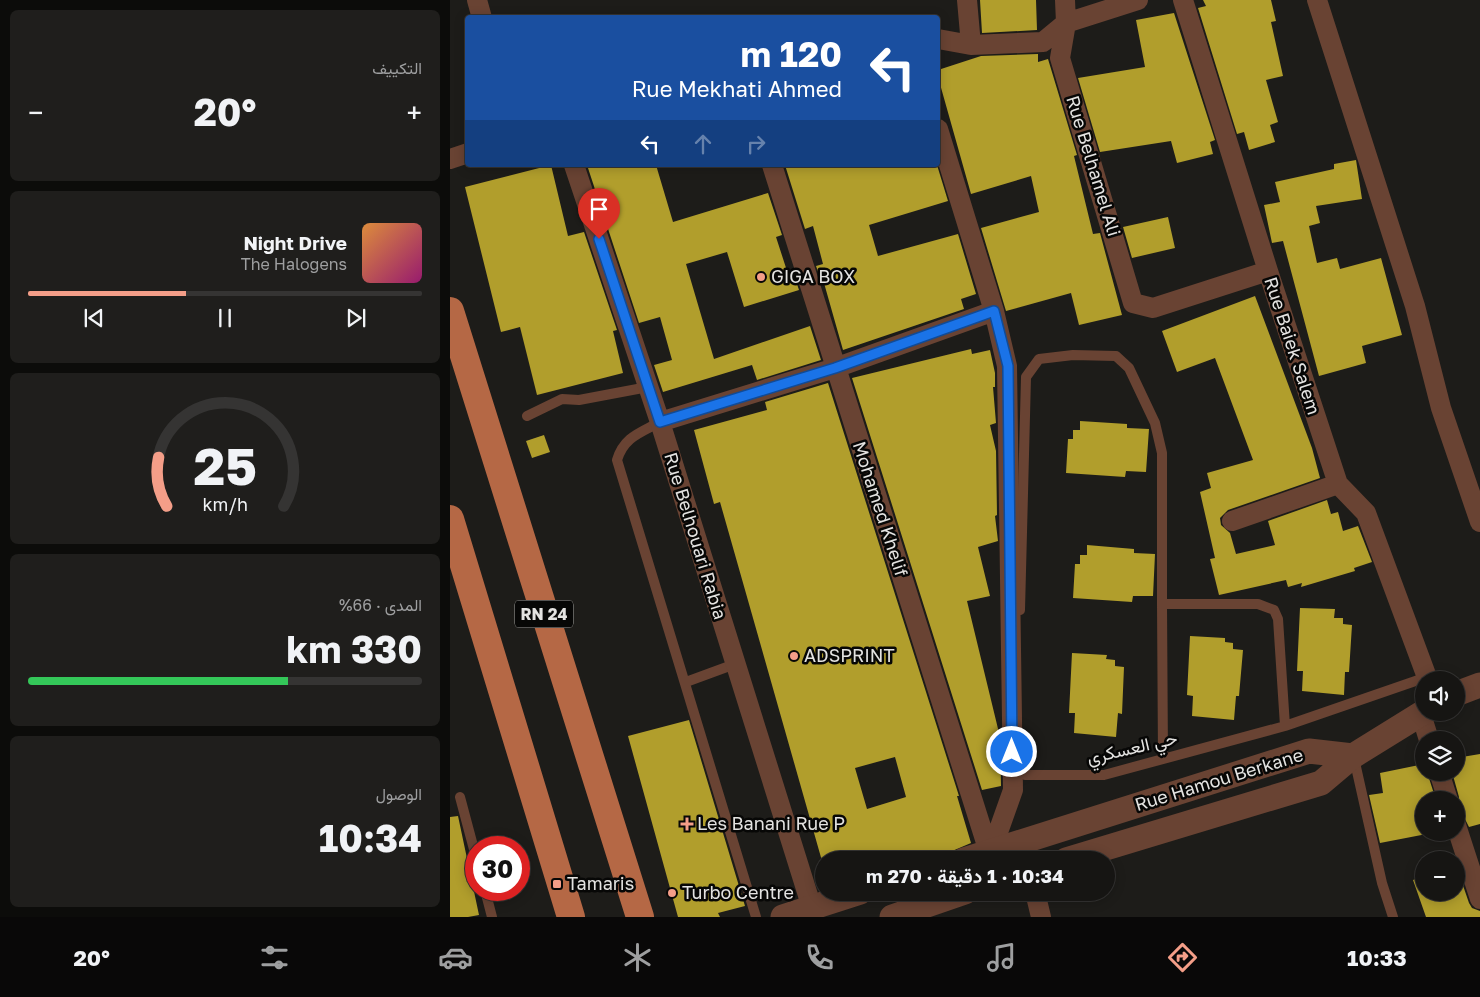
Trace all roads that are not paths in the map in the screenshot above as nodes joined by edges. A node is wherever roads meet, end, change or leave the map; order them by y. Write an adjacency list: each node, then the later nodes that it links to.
1 (477, 0): 7 (street)
2 (967, 0): 10 (street)
3 (1065, 0): 8 (street)
4 (1138, 0): 8 (street)
5 (1183, 0): 16 (street, Rue Baiek Salem)
6 (1317, 0): 26 (street)
7 (481, 15)
8 (1066, 23): 10 (street); 16 (street, Rue Belhamel Ali)
9 (940, 39): 10 (street)
10 (971, 45)
11 (940, 136): 17 (street)
12 (465, 155): 13 (street)
13 (450, 159)
14 (575, 167): 20 (street, Rue Belhouari Rabia)
15 (773, 167): 19 (street, Mohamed Khelif)
16 (1268, 271): 23 (street, Rue Baiek Salem)
17 (994, 311): 19 (street); 39 (street)
18 (450, 312): 51 (main road, RN 24)
19 (835, 368): 22 (street); 40 (street, Mohamed Khelif)
20 (648, 387): 21 (lane); 22 (street, Rue Belhouari Rabia)
21 (527, 416)
22 (660, 422): 28 (street, Rue Belhouari Rabia); 30 (lane)
23 (1338, 484): 25 (street); 29 (street, Rue Baiek Salem)
24 (450, 519): 49 (main road)
25 (1232, 520)
26 (1480, 522)
27 (1162, 604): 33 (lane); 35 (lane); 35 (lane, حي العسكري)
28 (736, 664): 30 (lane); 48 (street, Rue Belhouari Rabia)
29 (1425, 671)
30 (686, 682): 52 (lane)
31 (1415, 682): 33 (lane, حي العسكري)
32 (1415, 717): 34 (street)
33 (1285, 726): 35 (lane, حي العسكري)
34 (1353, 756): 41 (street, Rue Hamou Berkane); 42 (street, Rue Hamou Berkane); 56 (lane)
35 (1162, 759)
36 (460, 797): 37 (lane)
37 (470, 836)
38 (1461, 841): 43 (street)
39 (990, 851)
40 (990, 851)
41 (1023, 851)
42 (1096, 851)
43 (1480, 899)
44 (488, 901): 50 (lane)
45 (833, 901): 48 (street)
46 (939, 901): 54 (street)
47 (1037, 901): 55 (street)
48 (812, 908): 53 (street)
49 (567, 916)
50 (492, 917)
51 (640, 917)
52 (756, 917)
53 (783, 917)
54 (892, 917)
55 (1041, 917)
56 (1393, 917)

